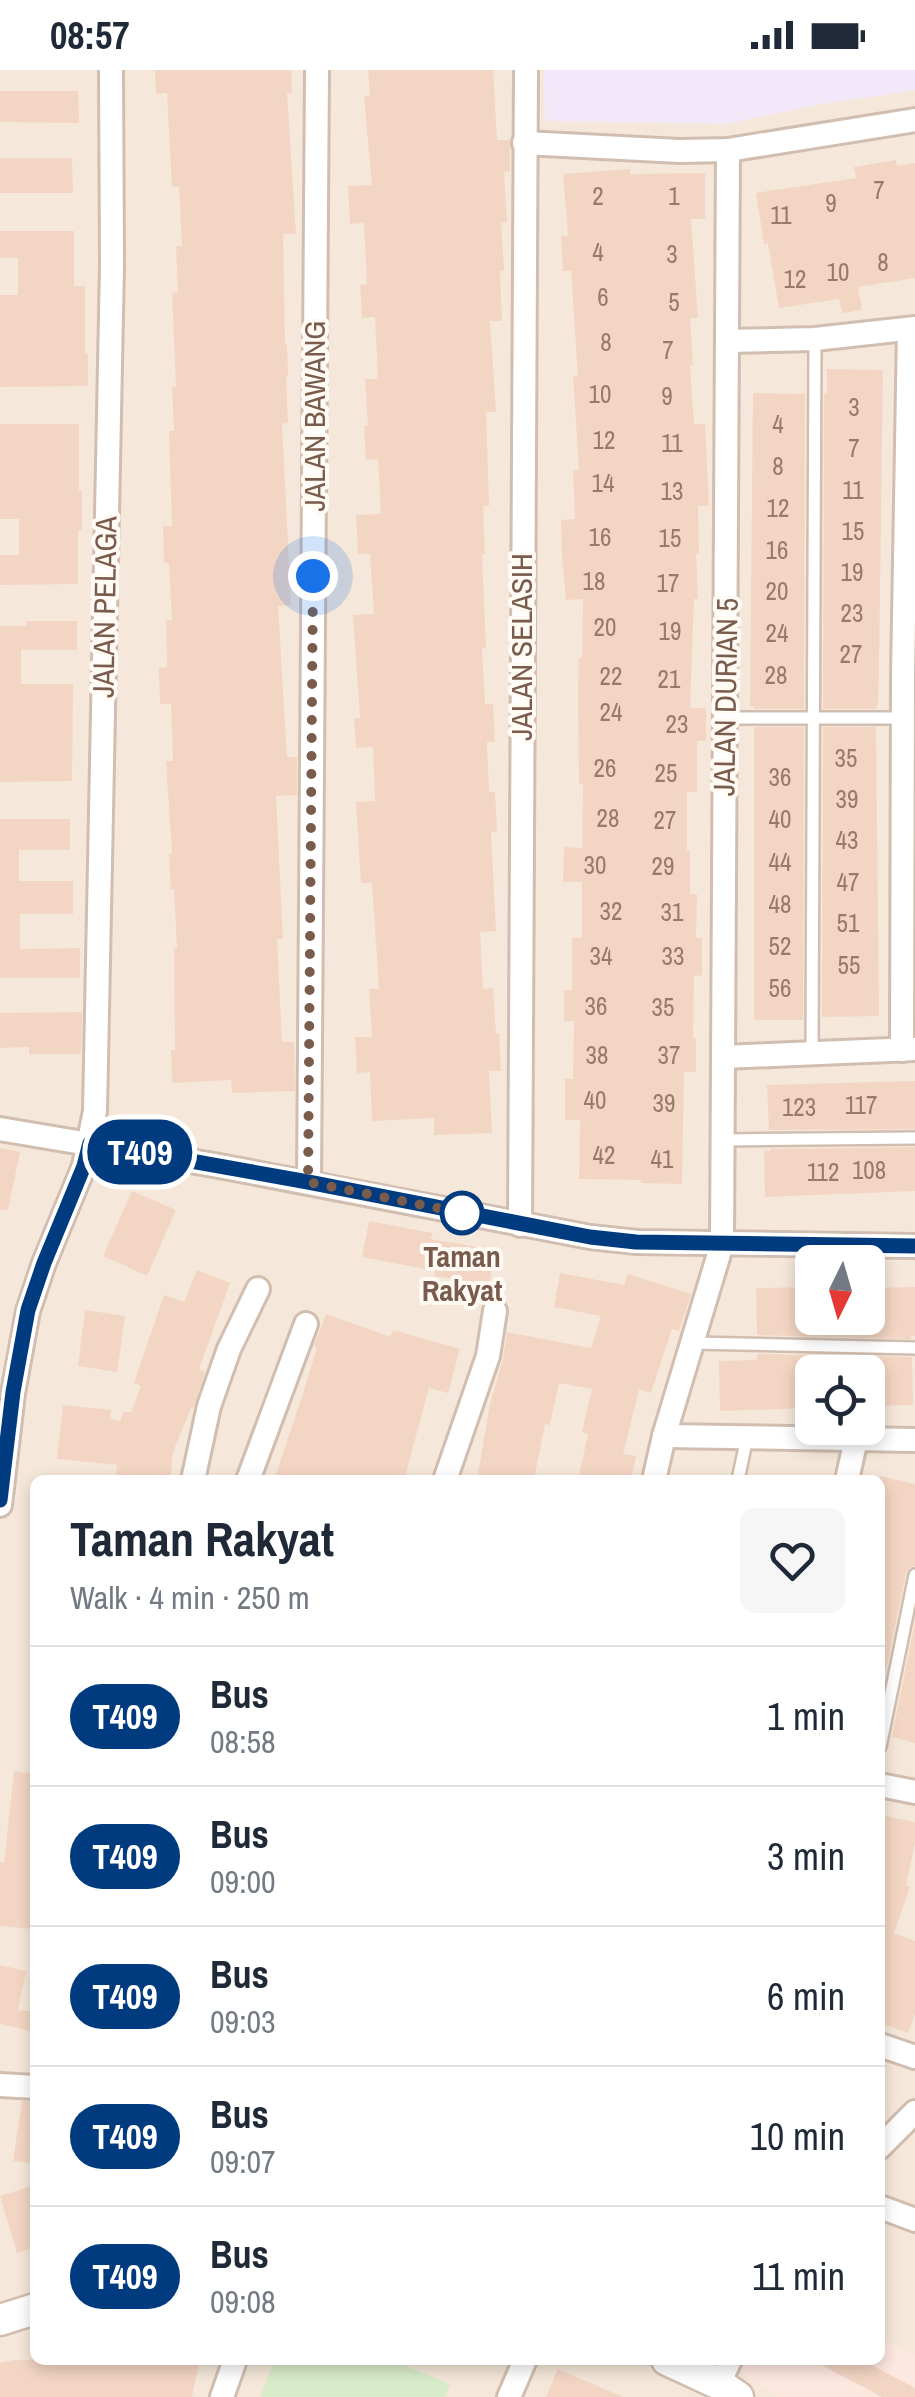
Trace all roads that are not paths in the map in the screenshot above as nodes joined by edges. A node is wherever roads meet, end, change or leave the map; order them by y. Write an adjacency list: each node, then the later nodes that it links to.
1 (111, 70): 21 (street, JALAN PELAGA)
2 (318, 70): 22 (street, JALAN BAWANG)
3 (526, 70): 5 (street, JALAN SELASIH)
4 (915, 120): 6 (street)
5 (524, 143): 6 (street); 23 (street, JALAN SELASIH)
6 (728, 150): 9 (street, JALAN DURIAN 5)
7 (912, 328): 8 (street); 10 (street)
8 (815, 339): 9 (street); 12 (lane)
9 (728, 341): 11 (street, JALAN DURIAN 5)
10 (909, 676): 13 (street)
11 (726, 718): 12 (lane); 17 (street, JALAN DURIAN 5)
12 (812, 718): 13 (lane); 16 (lane)
13 (903, 718): 14 (street)
14 (909, 798): 15 (street)
15 (909, 1049): 16 (street)
16 (812, 1054): 17 (street)
17 (723, 1057): 20 (street, JALAN DURIAN 5)
18 (0, 1129): 21 (street)
19 (915, 1138): 20 (lane)
20 (723, 1140): 24 (street, JALAN DURIAN 5)
21 (90, 1143): 22 (street); 43 (street, JALAN PELAGA)
22 (308, 1182): 23 (street)
23 (520, 1224): 24 (street)
24 (722, 1244): 25 (street); 29 (street, JALAN DURIAN 5)
25 (915, 1246)
26 (258, 1289): 37 (street)
27 (495, 1311): 39 (street)
28 (306, 1324): 38 (street)
29 (693, 1343): 30 (lane); 31 (street, JALAN DURIAN 5)
30 (915, 1348)
31 (664, 1436): 32 (street); 40 (street, JALAN DURIAN 5)
32 (746, 1437): 33 (street); 41 (lane)
33 (795, 1438)
34 (885, 1439): 35 (street)
35 (915, 1440)
36 (855, 1445): 42 (street)
37 (193, 1475)
38 (250, 1475)
39 (447, 1475)
40 (655, 1475)
41 (739, 1475)
42 (847, 1475)
43 (0, 1502)
44 (915, 1574): 45 (lane)
45 (885, 1722)
46 (885, 1786): 47 (street)
47 (915, 1792)
48 (885, 2047): 49 (street)
49 (915, 2058)
50 (0, 2085): 51 (street)
51 (30, 2087)
52 (915, 2112): 53 (street)
53 (885, 2142)
54 (885, 2209): 55 (street)
55 (915, 2220)
56 (30, 2311): 57 (street)
57 (0, 2320)
58 (233, 2365): 62 (street)
59 (523, 2365): 63 (street)
60 (682, 2365): 61 (street)
61 (729, 2380)
62 (222, 2397)
63 (508, 2397)

